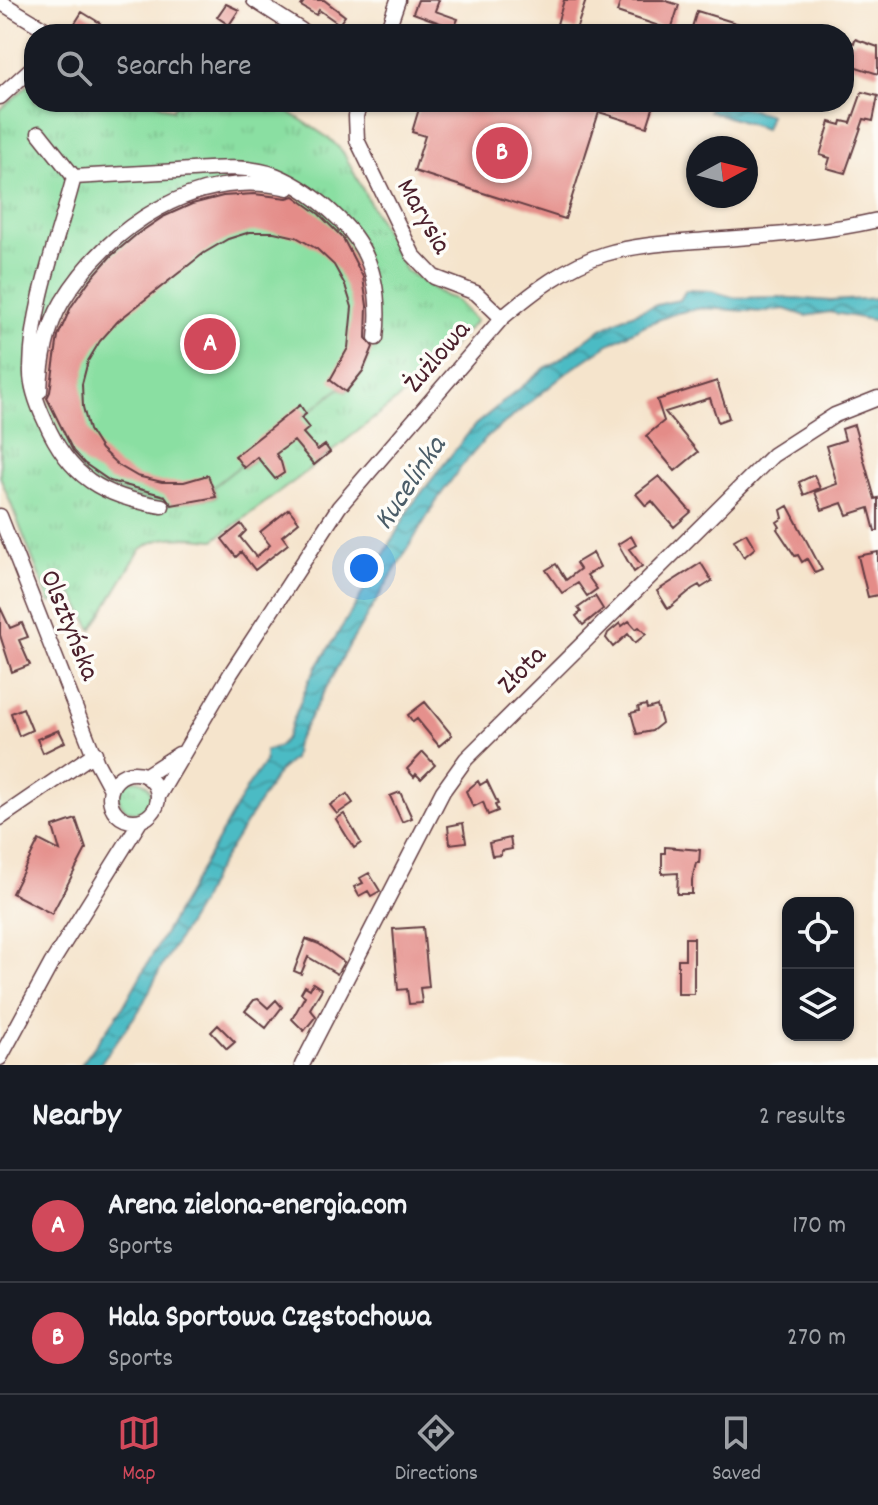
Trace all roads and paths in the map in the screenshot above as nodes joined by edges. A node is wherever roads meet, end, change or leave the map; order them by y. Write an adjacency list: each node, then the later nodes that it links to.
1 (254, 0): 5 (street)
2 (398, 0): 6 (street)
3 (0, 2): 4 (street)
4 (36, 24)
5 (291, 24)
6 (390, 24)
7 (24, 75): 8 (street)
8 (0, 97)
9 (357, 112): 14 (street, Marysia)
10 (39, 133): 11 (street)
11 (74, 177): 12 (street); 17 (street)
12 (308, 193): 15 (street); 17 (street)
13 (878, 220): 14 (street, Żużlowa)
14 (502, 318): 20 (street, Żużlowa)
15 (376, 338)
16 (878, 398): 31 (street, Złota)
17 (40, 411): 18 (street)
18 (162, 506)
19 (0, 516): 21 (street, Olsztyńska)
20 (183, 752): 23 (street, Żużlowa); 25 (street, Żużlowa)
21 (95, 753): 22 (street, Olsztyńska); 24 (street, Olsztyńska); 27 (street)
22 (123, 775): 23 (street); 24 (street)
23 (146, 775): 25 (street)
24 (111, 789): 26 (street)
25 (159, 795): 28 (street)
26 (118, 815): 28 (street); 29 (street)
27 (0, 818)
28 (141, 820): 29 (street)
29 (117, 856): 30 (street)
30 (0, 1058)
31 (302, 1065)

